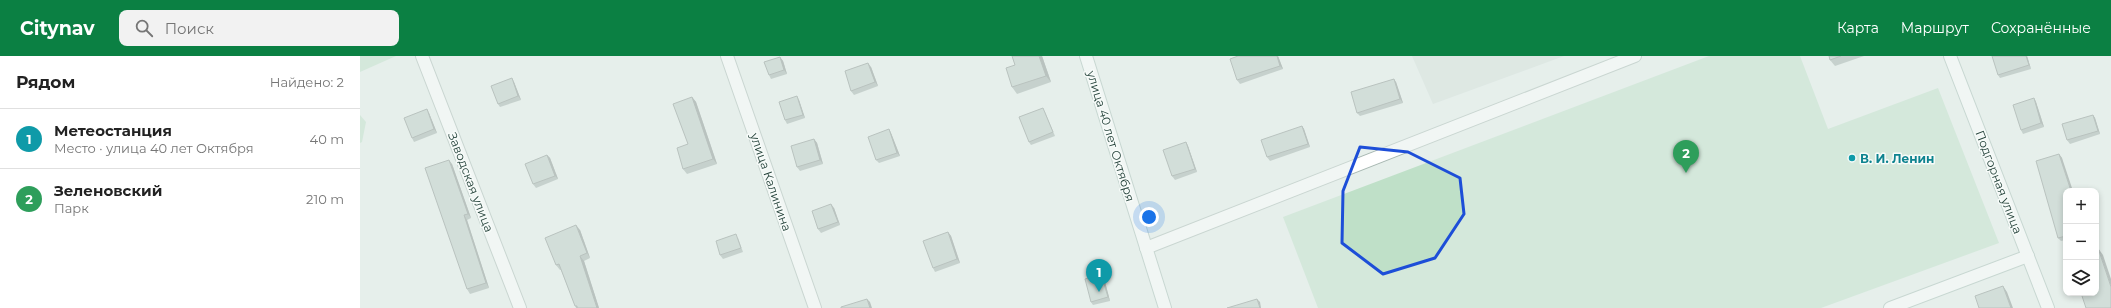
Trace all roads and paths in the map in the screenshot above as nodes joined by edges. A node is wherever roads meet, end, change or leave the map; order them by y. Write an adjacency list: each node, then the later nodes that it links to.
1 (422, 56): 8 (street, Заводская улица)
2 (727, 56): 9 (street, улица Калинина)
3 (1086, 56): 6 (street, улица 40 лет Октября)
4 (1635, 56): 6 (street)
5 (1950, 56): 7 (street, Подгорная улица)
6 (1146, 248): 10 (street, улица 40 лет Октября)
7 (2028, 256): 11 (street); 12 (street, Подгорная улица)
8 (520, 308)
9 (815, 308)
10 (1165, 308)
11 (1890, 308)
12 (2048, 308)

